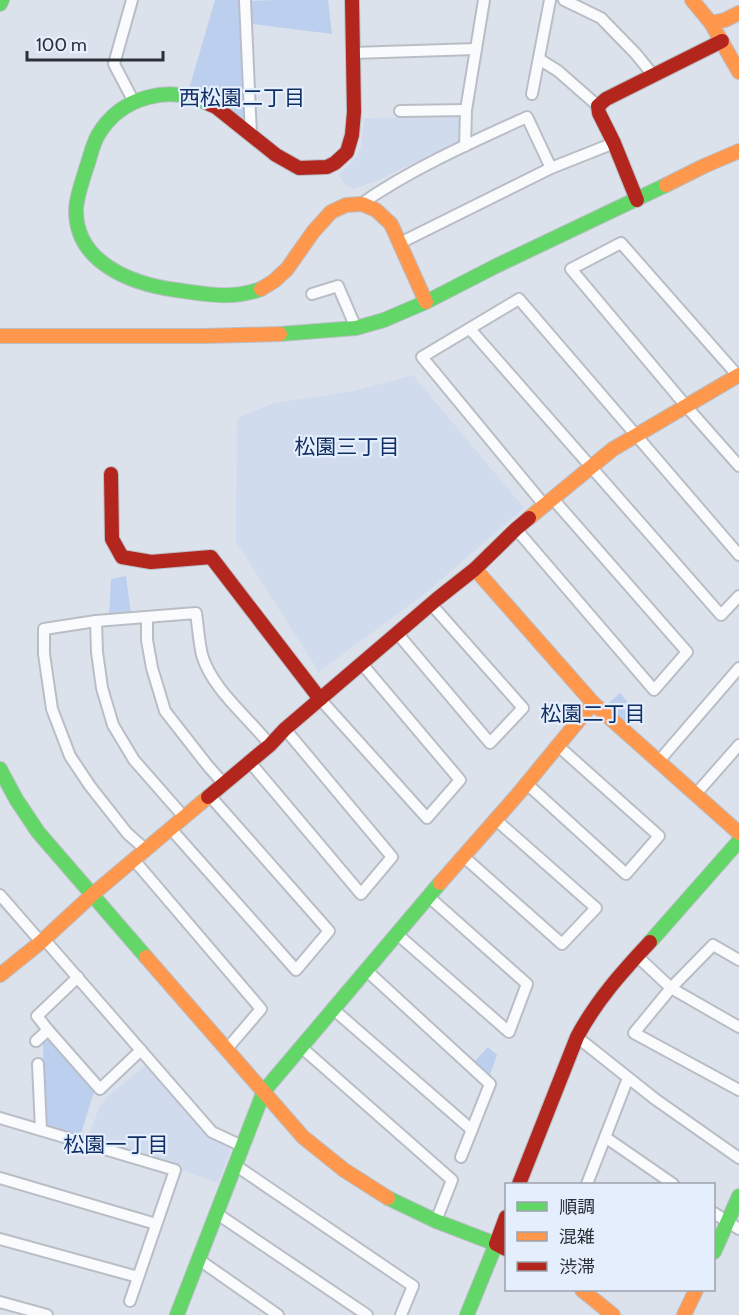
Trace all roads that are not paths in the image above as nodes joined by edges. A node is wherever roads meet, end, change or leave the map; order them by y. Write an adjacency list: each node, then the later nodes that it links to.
1 (132, 0): 17 (street)
2 (352, 0): 12 (street)
3 (484, 0): 11 (street)
4 (550, 0): 13 (street)
5 (564, 0): 15 (street)
6 (692, 0): 9 (street)
7 (245, 1): 21 (street)
8 (739, 13): 9 (street)
9 (711, 23): 10 (street)
10 (722, 42): 14 (street); 15 (street)
11 (476, 50): 12 (street); 19 (street)
12 (353, 52): 21 (street)
13 (539, 59): 16 (street); 18 (street)
14 (739, 72)
15 (653, 75): 18 (street)
16 (532, 94)
17 (134, 102): 21 (street); 27 (street)
18 (598, 106): 22 (street)
19 (466, 110): 20 (street); 23 (street)
20 (400, 111)
21 (251, 135)
22 (614, 143): 25 (street); 26 (street)
23 (465, 146): 25 (street); 27 (street)
24 (739, 151): 26 (street)
25 (551, 168): 28 (street)
26 (637, 200): 30 (street)
27 (361, 204): 28 (street)
28 (400, 243): 30 (street)
29 (312, 294): 31 (street)
30 (426, 302): 31 (street)
31 (356, 328): 33 (street)
32 (470, 329): 36 (street); 38 (street); 40 (street)
33 (0, 336)
34 (739, 376): 35 (street); 35 (street)
35 (686, 406): 36 (street); 37 (street)
36 (636, 436): 38 (street); 42 (street)
37 (739, 466)
38 (591, 467): 40 (street); 44 (street)
39 (111, 474): 51 (street)
40 (549, 503): 41 (street); 41 (street)
41 (516, 529): 43 (street)
42 (739, 555)
43 (475, 569): 45 (street); 52 (street)
44 (739, 596)
45 (431, 604): 48 (street); 48 (street)
46 (147, 617): 47 (street); 54 (street); 61 (street)
47 (96, 621): 64 (street); 69 (street)
48 (397, 633): 49 (street)
49 (362, 664): 51 (street); 51 (street)
50 (739, 668): 58 (street)
51 (320, 699): 53 (street)
52 (593, 703): 55 (street); 58 (street)
53 (285, 729): 54 (street); 57 (street)
54 (270, 745): 57 (street)
55 (557, 745): 60 (street); 60 (street)
56 (739, 745): 62 (street)
57 (249, 761): 61 (street)
58 (658, 762): 62 (street)
59 (0, 769): 72 (street)
60 (526, 783): 65 (street)
61 (224, 784): 63 (street)
62 (695, 795): 67 (street)
63 (210, 796): 64 (street); 66 (street)
64 (184, 818): 66 (street)
65 (495, 819): 70 (street); 70 (street)
66 (171, 829): 69 (street)
67 (739, 833)
68 (739, 841): 77 (street)
69 (146, 850): 71 (street)
70 (464, 857): 74 (street)
71 (134, 860): 72 (street); 90 (street)
72 (93, 894): 76 (street); 90 (street)
73 (0, 895): 76 (street)
74 (429, 897): 75 (street); 75 (street)
75 (397, 934): 79 (street)
76 (43, 940): 80 (street); 81 (street)
77 (637, 956): 82 (street); 86 (street)
78 (739, 960): 82 (street)
79 (366, 970): 83 (street); 97 (street)
80 (0, 975)
81 (78, 977): 85 (street); 89 (street)
82 (671, 988): 84 (street); 93 (street)
83 (333, 1009): 88 (street); 97 (street)
84 (739, 1027)
85 (48, 1030): 87 (street); 89 (street)
86 (577, 1037): 92 (street); 104 (street)
87 (36, 1041)
88 (301, 1047): 94 (street); 110 (street)
89 (141, 1050): 99 (street)
90 (225, 1050): 94 (street)
91 (38, 1064): 96 (street)
92 (628, 1078): 98 (street); 101 (street)
93 (739, 1090)
94 (264, 1091): 99 (street); 110 (street)
95 (0, 1118): 96 (street)
96 (41, 1130): 111 (street)
97 (472, 1130): 100 (street)
98 (606, 1137): 105 (street); 106 (street)
99 (242, 1146): 102 (street)
100 (461, 1157)
101 (739, 1158)
102 (235, 1165): 108 (street); 127 (street)
103 (0, 1178): 111 (street)
104 (520, 1183)
105 (588, 1183)
106 (670, 1183)
107 (739, 1196): 112 (street)
108 (216, 1213): 117 (street); 126 (street)
109 (715, 1214): 112 (street)
110 (436, 1221): 115 (street)
111 (156, 1224): 118 (street)
112 (733, 1226): 116 (street)
113 (505, 1227): 115 (street)
114 (0, 1239): 118 (street)
115 (501, 1247): 128 (street)
116 (715, 1251)
117 (198, 1259): 123 (street); 125 (street)
118 (138, 1277): 122 (street)
119 (583, 1291): 129 (street)
120 (696, 1291): 130 (street)
121 (0, 1302): 124 (street)
122 (130, 1302)
123 (182, 1313)
124 (47, 1315)
125 (278, 1315)
126 (367, 1315)
127 (401, 1315)
128 (467, 1315)
129 (613, 1315)
130 (684, 1315)

